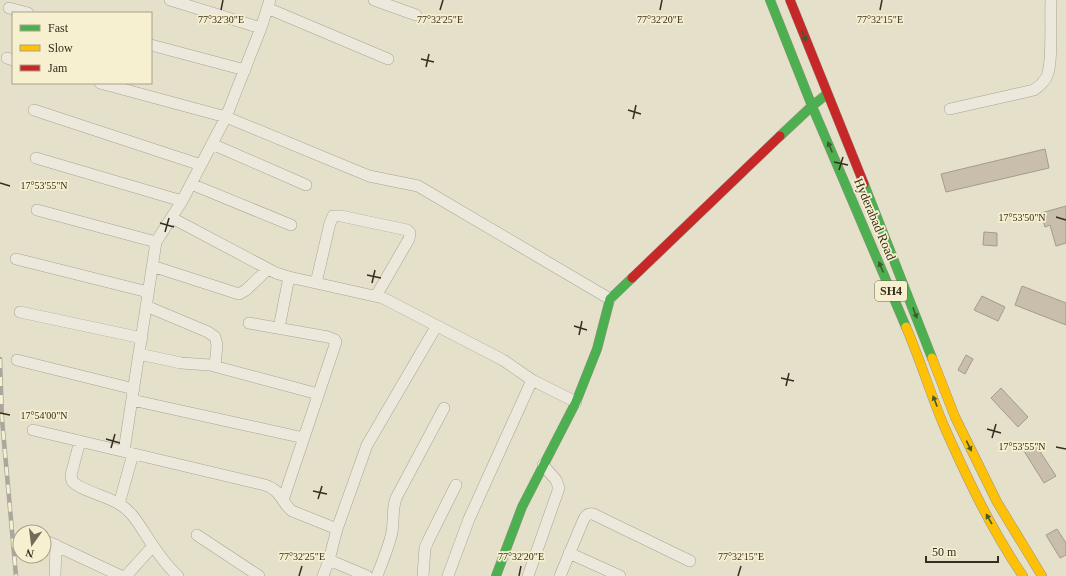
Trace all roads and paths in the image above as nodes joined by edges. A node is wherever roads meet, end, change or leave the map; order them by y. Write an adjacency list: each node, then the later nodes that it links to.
1 (170, 0): 10 (street)
2 (374, 0): 9 (street)
3 (770, 0): 16 (main road, Hyderabad Road / SH4)
4 (790, 0): 15 (main road, Hyderabad Road / SH4, one-way to 15)
5 (1051, 0): 17 (street)
6 (269, 4): 10 (street); 12 (street)
7 (9, 8): 8 (street)
8 (24, 12)
9 (416, 15)
10 (261, 28): 13 (street)
11 (152, 45): 13 (street)
12 (388, 60)
13 (245, 70): 19 (street)
14 (104, 84): 19 (street)
15 (827, 94): 16 (main road); 83 (main road, Hyderabad Road / SH4, one-way to 83)
16 (812, 106): 37 (main road); 82 (main road, Hyderabad Road / SH4, one-way to 16)
17 (950, 109)
18 (34, 110): 22 (street)
19 (226, 117): 20 (street); 37 (street)
20 (212, 144): 22 (street); 24 (street)
21 (36, 158): 25 (street)
22 (201, 165): 23 (street)
23 (191, 184): 25 (street); 28 (street)
24 (306, 185)
25 (182, 201): 27 (street)
26 (37, 210): 29 (street)
27 (172, 218): 29 (street); 32 (street)
28 (291, 225)
29 (156, 242): 31 (street)
30 (16, 259): 35 (street)
31 (152, 266): 32 (street); 35 (street)
32 (268, 269): 33 (street)
33 (289, 277): 34 (street); 42 (street)
34 (316, 283): 36 (street); 36 (street)
35 (148, 292): 38 (street)
36 (376, 296): 41 (street)
37 (610, 299): 50 (main road)
38 (146, 306): 43 (street); 46 (street)
39 (20, 312): 43 (street)
40 (249, 322): 42 (street)
41 (436, 327): 47 (street); 60 (street)
42 (279, 328): 48 (street)
43 (142, 338): 44 (street)
44 (139, 354): 46 (street); 49 (street)
45 (17, 360): 49 (street)
46 (215, 366): 48 (street)
47 (532, 380): 50 (street); 77 (street)
48 (318, 394): 53 (street)
49 (133, 395): 53 (street); 55 (street)
50 (576, 402): 56 (main road)
51 (444, 408): 75 (street)
52 (33, 430): 54 (street)
53 (304, 438): 58 (street)
54 (80, 441): 55 (street); 59 (street)
55 (129, 452): 58 (street); 59 (street)
56 (543, 465): 78 (main road); 79 (street)
57 (456, 485): 76 (street)
58 (283, 500): 60 (street)
59 (119, 504): 64 (street)
60 (337, 529): 66 (street)
61 (197, 535): 72 (street)
62 (52, 543): 63 (street)
63 (56, 545): 68 (street); 69 (street)
64 (153, 546): 70 (street); 71 (street)
65 (569, 553): 67 (street); 80 (street); 81 (street)
66 (329, 560): 73 (street); 74 (street)
67 (690, 561)
68 (55, 576)
69 (121, 576)
70 (126, 576)
71 (178, 576)
72 (259, 576)
73 (323, 576)
74 (367, 576)
75 (377, 576)
76 (423, 576)
77 (448, 576)
78 (496, 576)
79 (528, 576)
80 (560, 576)
81 (620, 576)
82 (1023, 576)
83 (1042, 576)

